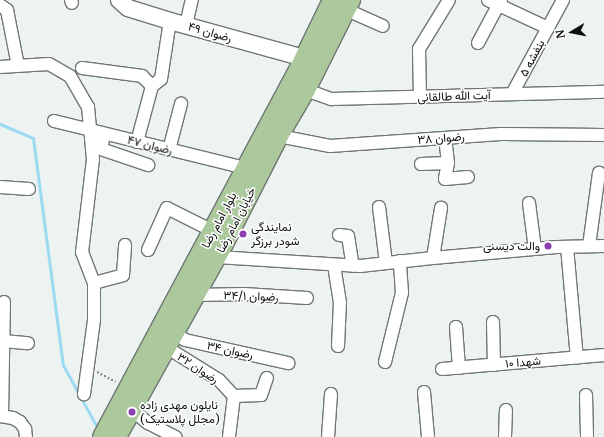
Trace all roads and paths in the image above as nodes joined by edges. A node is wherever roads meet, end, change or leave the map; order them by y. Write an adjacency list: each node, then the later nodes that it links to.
1 (119, 0): 9 (street, رضوان ۴۹)
2 (192, 0): 9 (street)
3 (332, 0): 13 (main road, بلوار امام رضا)
4 (450, 0): 21 (street)
5 (563, 0): 11 (street, بنفشه ۵)
6 (496, 2): 11 (street); 12 (street)
7 (0, 5): 14 (street)
8 (349, 5): 10 (street); 18 (main road, خیابان امام رضا)
9 (178, 23): 13 (street, رضوان ۴۹); 17 (street)
10 (383, 26)
11 (548, 28): 20 (street, بنفشه ۵)
12 (478, 43)
13 (304, 58): 34 (main road, بلوار امام رضا)
14 (18, 66): 15 (street); 24 (street)
15 (0, 67)
16 (82, 68): 17 (street)
17 (152, 86): 29 (street)
18 (306, 90): 21 (street, آیت الله طالقانی); 27 (main road, خیابان امام رضا)
19 (604, 92): 20 (street, آیت الله طالقانی)
20 (512, 94): 21 (street, آیت الله طالقانی)
21 (420, 97)
22 (181, 104): 30 (street)
23 (54, 121): 24 (street, رضوان ۴۷)
24 (90, 130): 25 (street, رضوان ۴۷); 56 (street)
25 (104, 134): 29 (street, رضوان ۴۷); 33 (street)
26 (604, 135): 28 (street, رضوان ۳۸)
27 (279, 136): 28 (street, رضوان ۳۸); 50 (main road, خیابان امام رضا)
28 (445, 138): 31 (street)
29 (137, 142): 30 (street, رضوان ۴۷)
30 (169, 150): 34 (street, رضوان ۴۷)
31 (448, 163): 32 (street); 36 (street)
32 (421, 164)
33 (148, 165)
34 (246, 168): 42 (main road, بلوار امام رضا)
35 (599, 174): 45 (street)
36 (468, 176)
37 (0, 187): 38 (street)
38 (29, 188)
39 (529, 203): 48 (street)
40 (380, 207): 53 (street)
41 (441, 208): 51 (street)
42 (213, 231): 49 (street); 75 (main road, بلوار امام رضا)
43 (339, 235): 55 (street)
44 (125, 245): 56 (street)
45 (589, 246): 46 (street); 47 (street)
46 (604, 246)
47 (566, 247): 48 (street); 67 (street)
48 (535, 249): 51 (street)
49 (148, 250)
50 (217, 257): 54 (street); 57 (main road, خیابان امام رضا)
51 (433, 258): 52 (street)
52 (400, 261): 53 (street); 68 (street)
53 (386, 263): 55 (street)
54 (334, 264): 55 (street); 65 (street)
55 (353, 266)
56 (94, 283): 71 (street)
57 (196, 295): 58 (street, رضوان ۳۴/۱); 62 (main road, خیابان امام رضا)
58 (307, 298)
59 (4, 302): 63 (street)
60 (493, 322): 70 (street)
61 (456, 327): 72 (street)
62 (170, 340): 69 (street, رضوان ۳۴); 80 (street, رضوان ۳۲); 81 (main road, خیابان امام رضا)
63 (3, 341): 64 (street); 83 (street)
64 (28, 343)
65 (338, 346)
66 (604, 355): 67 (street, شهدا ۱۰)
67 (577, 358): 70 (street, شهدا ۱۰)
68 (385, 362)
69 (288, 363)
70 (494, 365): 72 (street, شهدا ۱۰)
71 (89, 368): 75 (path); 77 (street)
72 (459, 368): 73 (street, شهدا ۱۰)
73 (442, 370)
74 (267, 378): 80 (street)
75 (128, 389): 84 (main road, بلوار امام رضا)
76 (424, 392): 89 (street)
77 (84, 394)
78 (331, 394): 88 (street)
79 (586, 395): 91 (street)
80 (234, 396): 87 (street)
81 (132, 410): 84 (main road, خیابان امام رضا); 86 (street)
82 (506, 410): 90 (street)
83 (1, 416): 85 (street)
84 (108, 434)
85 (26, 437)
86 (176, 437)
87 (229, 437)
88 (328, 437)
89 (428, 437)
90 (505, 437)
91 (587, 437)

